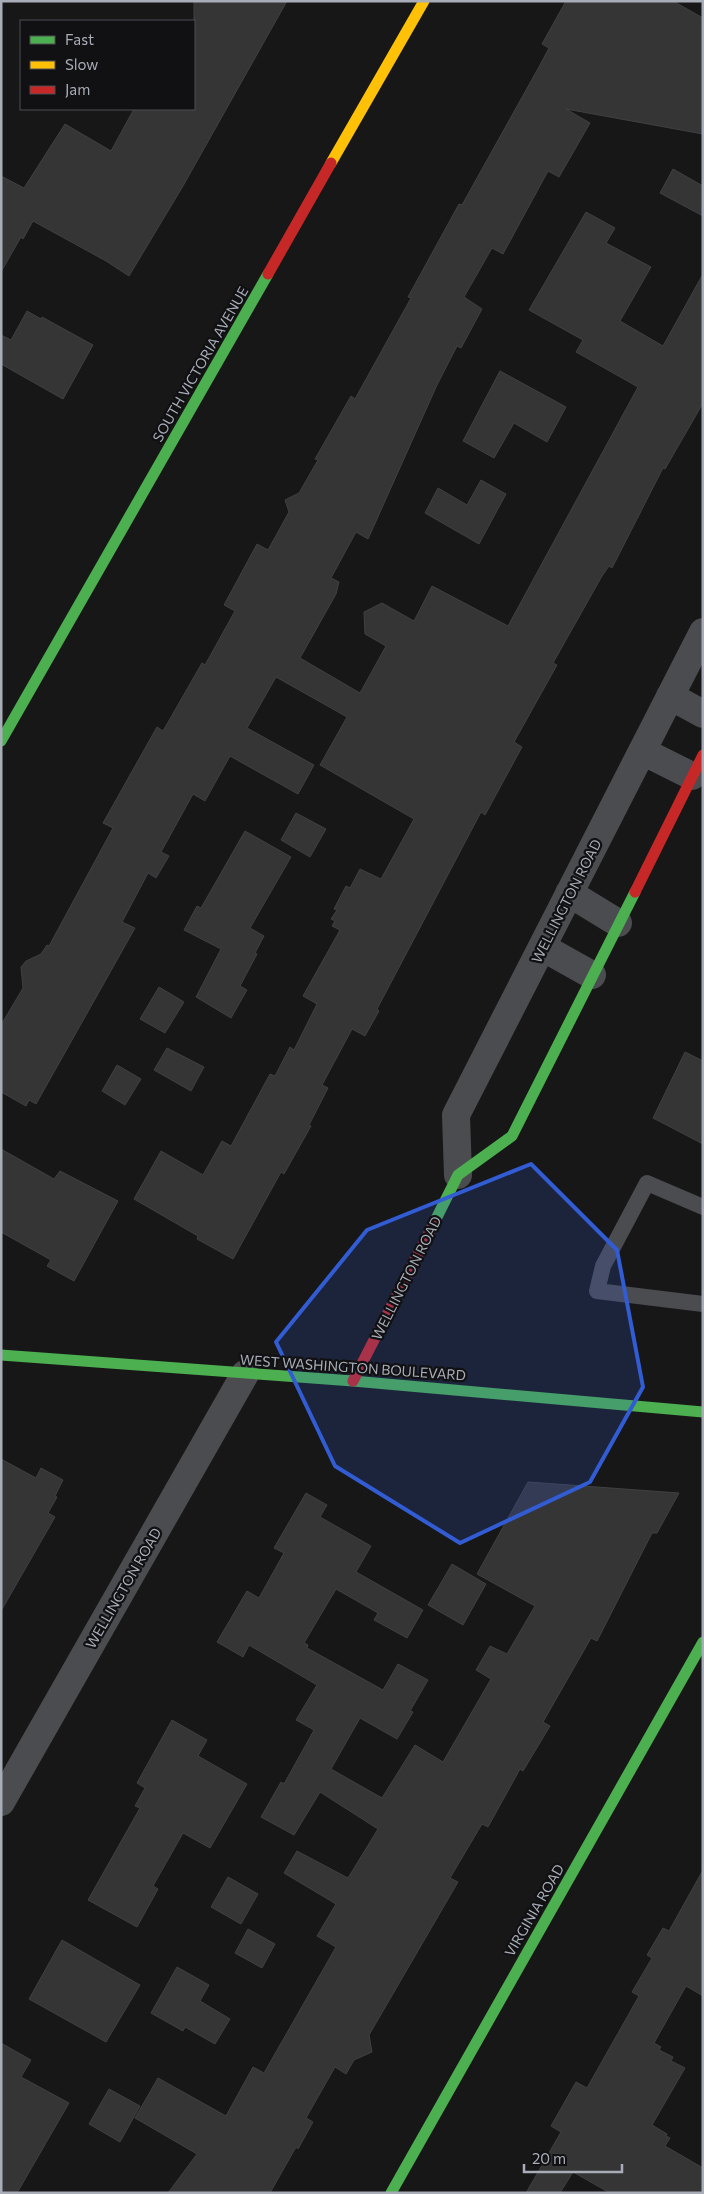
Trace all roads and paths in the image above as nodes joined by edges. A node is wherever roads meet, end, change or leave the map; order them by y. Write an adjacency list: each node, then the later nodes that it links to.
1 (424, 1): 5 (street, SOUTH VICTORIA AVENUE)
2 (703, 632): 3 (street, WELLINGTON ROAD)
3 (670, 696): 4 (street); 6 (street, WELLINGTON ROAD)
4 (703, 714)
5 (1, 741)
6 (642, 751): 7 (street); 8 (street, WELLINGTON ROAD)
7 (697, 766): 9 (street, WELLINGTON ROAD)
8 (569, 893): 9 (street); 10 (street, WELLINGTON ROAD)
9 (618, 923): 11 (street, WELLINGTON ROAD)
10 (542, 947): 11 (street); 12 (street, WELLINGTON ROAD)
11 (592, 975): 12 (street, WELLINGTON ROAD)
12 (458, 1175): 17 (street, WELLINGTON ROAD)
13 (703, 1207): 14 (lane)
14 (703, 1304)
15 (1, 1355): 16 (street, WEST WASHINGTON BOULEVARD)
16 (245, 1374): 17 (street, WEST WASHINGTON BOULEVARD); 20 (street, WELLINGTON ROAD)
17 (354, 1381): 18 (street, WEST WASHINGTON BOULEVARD)
18 (703, 1412)
19 (703, 1642): 21 (street, VIRGINIA ROAD)
20 (1, 1802)
21 (391, 2193)

